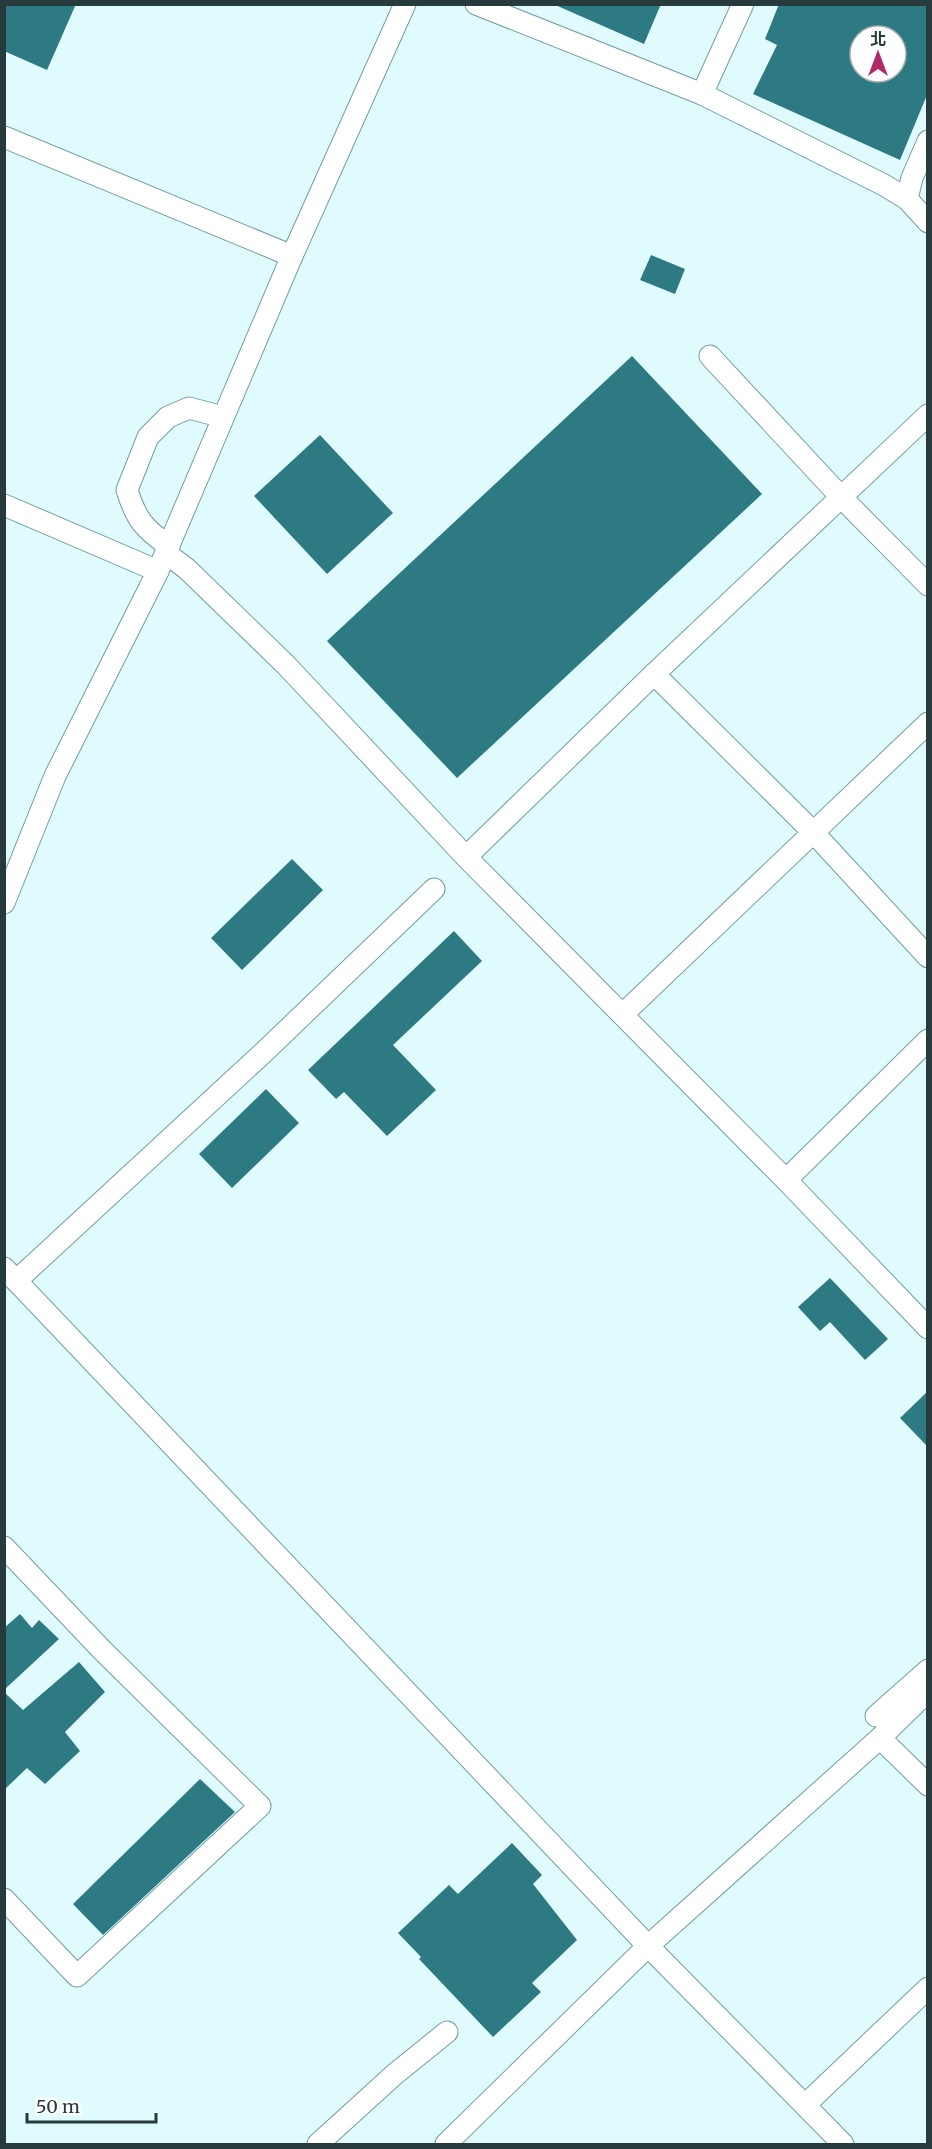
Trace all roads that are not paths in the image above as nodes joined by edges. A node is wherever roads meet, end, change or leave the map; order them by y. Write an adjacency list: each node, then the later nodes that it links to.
1 (405, 4): 9 (lane)
2 (476, 4): 4 (lane)
3 (743, 4): 4 (lane)
4 (702, 94): 7 (lane)
5 (4, 137): 9 (lane)
6 (927, 141): 7 (lane)
7 (907, 199): 8 (lane)
8 (927, 222)
9 (292, 256): 12 (lane)
10 (710, 356): 13 (lane)
11 (927, 415): 13 (lane)
12 (223, 417): 15 (lane); 15 (lane)
13 (842, 497): 16 (lane); 17 (lane)
14 (4, 505): 15 (lane)
15 (164, 556): 20 (lane); 22 (lane)
16 (927, 585)
17 (654, 674): 19 (lane); 20 (lane)
18 (927, 723): 19 (lane)
19 (813, 832): 23 (lane); 24 (lane)
20 (466, 857): 24 (lane)
21 (434, 889): 27 (lane)
22 (4, 903)
23 (927, 957)
24 (623, 1014): 26 (lane)
25 (927, 1040): 26 (lane)
26 (786, 1180): 28 (lane)
27 (10, 1275): 36 (lane)
28 (927, 1328)
29 (4, 1547): 35 (lane)
30 (927, 1670): 32 (lane)
31 (927, 1691): 33 (lane)
32 (876, 1716)
33 (880, 1738): 34 (lane); 36 (lane)
34 (927, 1785)
35 (4, 1899)
36 (648, 1946): 39 (lane); 41 (lane)
37 (927, 1988): 39 (lane)
38 (447, 2032): 40 (lane)
39 (805, 2105): 42 (lane)
40 (318, 2145)
41 (446, 2145)
42 (843, 2145)

